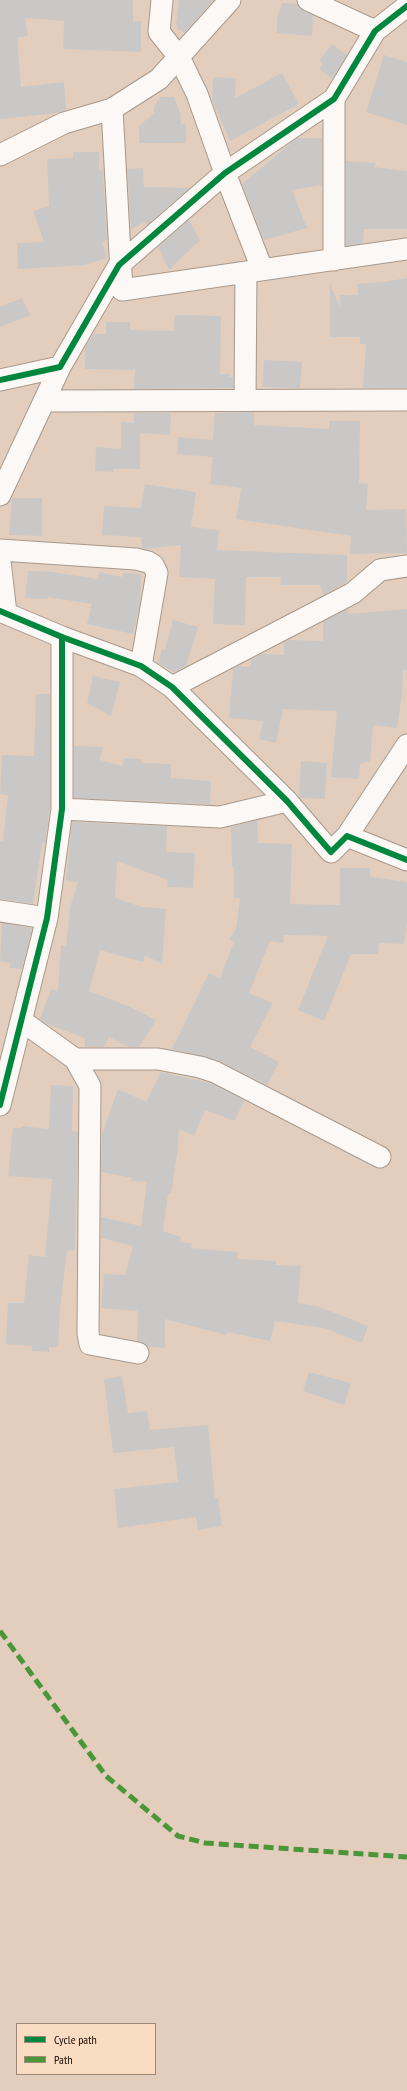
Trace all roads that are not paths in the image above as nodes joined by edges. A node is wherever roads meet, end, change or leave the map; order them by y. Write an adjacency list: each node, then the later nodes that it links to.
1 (162, 0): 6 (street)
2 (230, 0): 6 (street)
3 (308, 0): 5 (street)
4 (407, 6): 5 (street)
5 (375, 31): 7 (street)
6 (179, 57): 8 (street); 10 (street)
7 (334, 99): 10 (street); 12 (street)
8 (112, 109): 9 (street); 13 (street)
9 (0, 155)
10 (225, 173): 13 (street); 14 (street)
11 (407, 250): 12 (street)
12 (334, 260): 14 (street)
13 (120, 265): 14 (street); 15 (street)
14 (254, 271): 17 (street)
15 (60, 367): 16 (street); 19 (street)
16 (0, 380)
17 (245, 400): 18 (street); 19 (street)
18 (407, 400)
19 (44, 402): 20 (street)
20 (0, 495)
21 (0, 550): 26 (street)
22 (0, 561): 24 (street)
23 (407, 566): 27 (street)
24 (3, 612): 25 (street)
25 (62, 637): 26 (street); 30 (street)
26 (141, 666): 27 (street)
27 (172, 687): 29 (street)
28 (407, 744): 31 (street)
29 (287, 801): 30 (street); 31 (street)
30 (62, 809): 34 (street)
31 (347, 836): 32 (street)
32 (407, 860)
33 (0, 911): 34 (street)
34 (47, 918): 35 (street)
35 (22, 1021): 36 (street); 37 (street)
36 (75, 1058): 38 (street); 39 (street)
37 (0, 1105)
38 (380, 1157)
39 (138, 1353)

